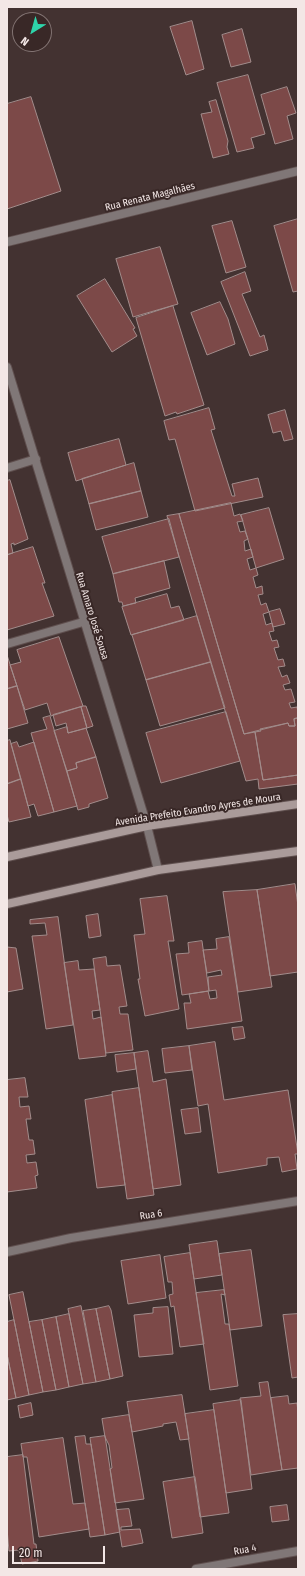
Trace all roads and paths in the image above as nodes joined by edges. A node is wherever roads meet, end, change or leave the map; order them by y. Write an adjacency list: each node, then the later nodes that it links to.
1 (298, 172): 2 (street, Rua Renata Magalhães)
2 (7, 242)
3 (7, 367): 4 (street, Rua Amaro José Sousa)
4 (36, 459): 5 (street); 6 (street, Rua Amaro José Sousa)
5 (7, 468)
6 (83, 622): 7 (street); 9 (street, Rua Amaro José Sousa)
7 (7, 644)
8 (298, 804): 9 (street, Avenida Prefeito Evandro Ayres de Moura)
9 (146, 826): 11 (street, Avenida Prefeito Evandro Ayres de Moura); 12 (street, Rua Amaro José Sousa)
10 (298, 851): 12 (street)
11 (7, 857)
12 (158, 870): 13 (street)
13 (7, 904)
14 (298, 1201): 15 (street, Rua 6)
15 (7, 1252)
16 (298, 1551): 17 (street, Rua 4)
17 (196, 1569)

